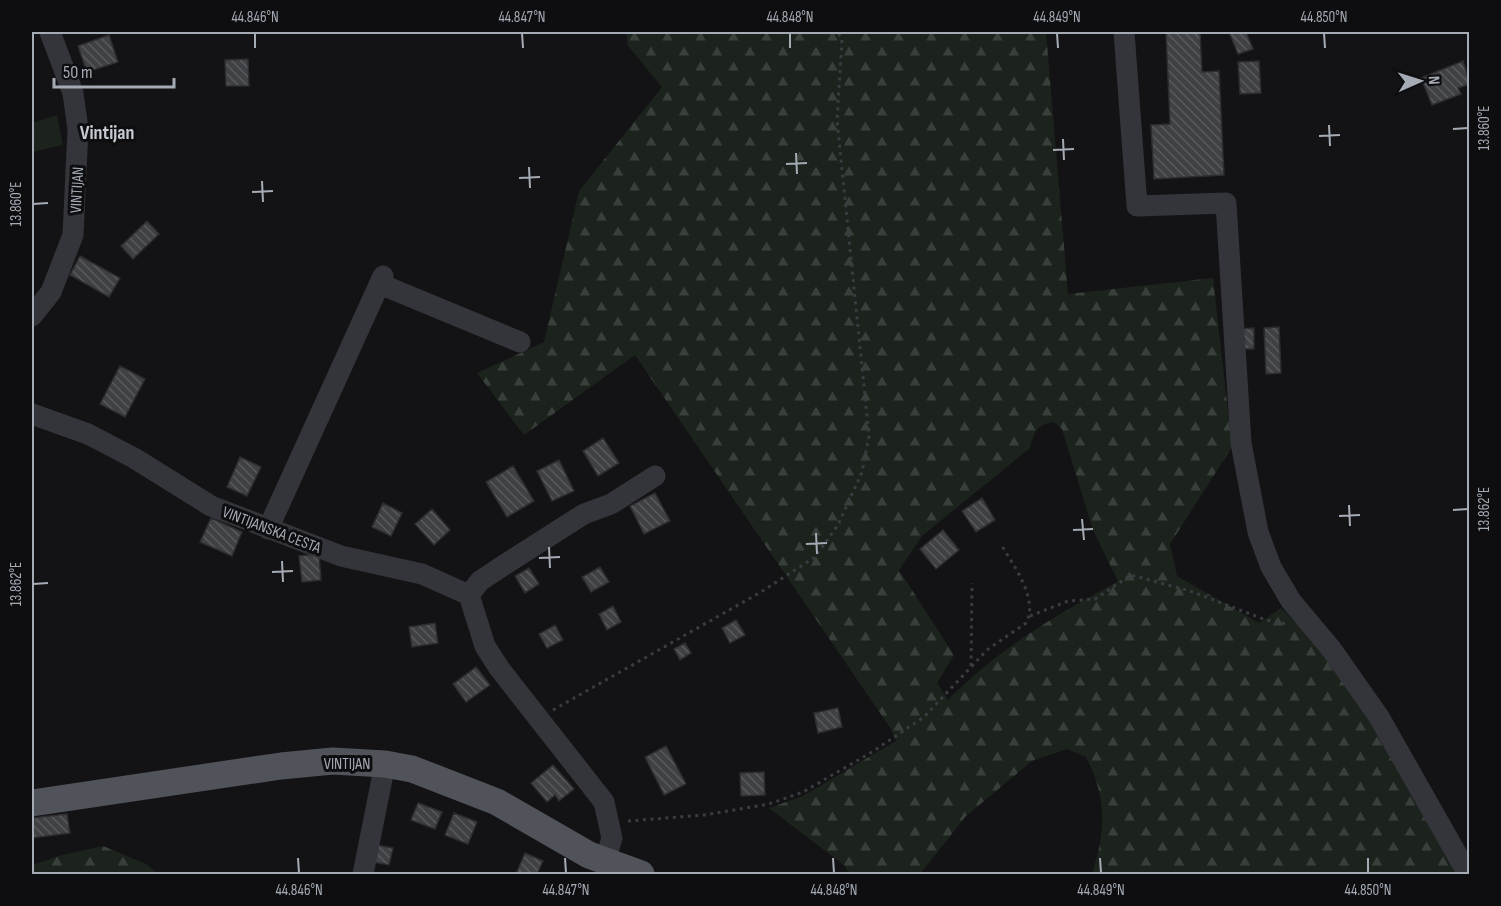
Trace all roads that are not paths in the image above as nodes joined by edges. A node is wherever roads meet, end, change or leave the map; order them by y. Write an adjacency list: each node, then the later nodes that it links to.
1 (50, 32): 3 (street, VINTIJAN)
2 (1124, 32): 13 (street)
3 (34, 307)
4 (520, 342): 7 (street)
5 (32, 414): 7 (street, VINTIJANSKA CESTA)
6 (655, 476): 8 (street)
7 (268, 530): 8 (street, VINTIJANSKA CESTA)
8 (469, 595): 11 (street)
9 (385, 764): 10 (main road, VINTIJAN); 11 (main road, VINTIJAN); 12 (street)
10 (32, 803)
11 (623, 870)
12 (363, 874)
13 (1468, 874)

